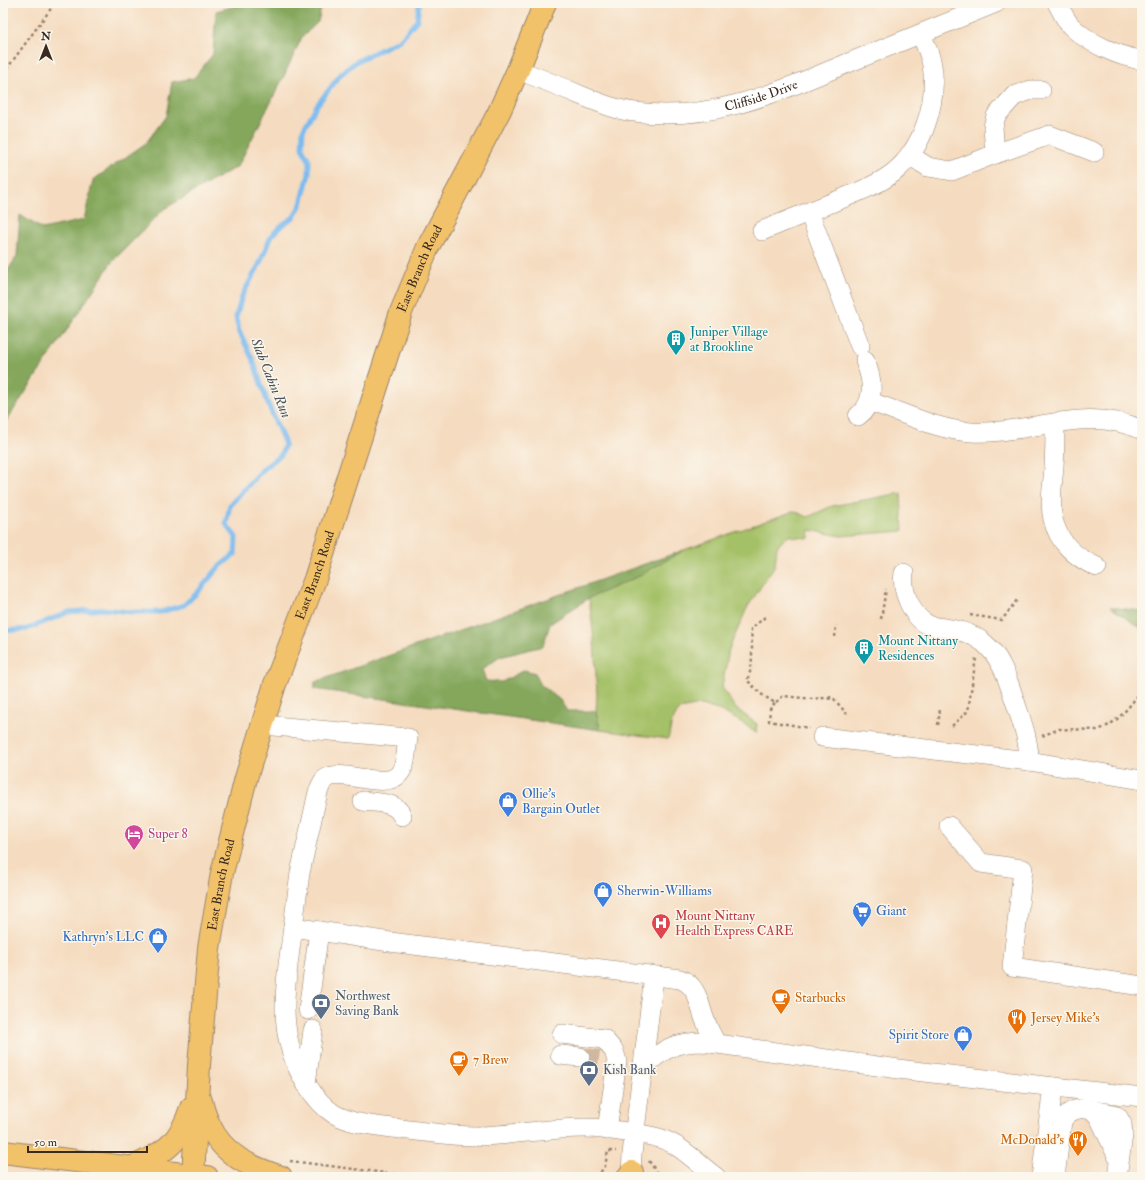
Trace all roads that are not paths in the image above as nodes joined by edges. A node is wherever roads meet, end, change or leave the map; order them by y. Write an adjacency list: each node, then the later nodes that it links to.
1 (545, 3): 6 (main road, East Branch Road)
2 (996, 3): 4 (street, Cliffside Drive)
3 (1057, 3): 5 (street)
4 (921, 34): 6 (street, Cliffside Drive); 10 (street)
5 (1142, 60)
6 (518, 70): 17 (main road, East Branch Road)
7 (1041, 90): 9 (street)
8 (1094, 152): 9 (street)
9 (995, 154): 10 (street)
10 (909, 155): 11 (street)
11 (809, 212): 12 (street); 13 (street)
12 (762, 231)
13 (1055, 423): 14 (street); 15 (street)
14 (1142, 430)
15 (1097, 567)
16 (904, 573): 19 (street)
17 (263, 725): 24 (street); 34 (main road, East Branch Road)
18 (822, 736): 19 (street)
19 (1029, 761): 20 (street)
20 (1142, 780)
21 (363, 802): 22 (street)
22 (402, 816)
23 (949, 826): 27 (street)
24 (293, 927): 25 (street); 33 (street)
25 (322, 931): 26 (street); 28 (street)
26 (654, 976): 30 (street); 32 (street)
27 (1142, 986)
28 (312, 1011)
29 (309, 1030): 33 (street)
30 (716, 1043): 32 (street); 35 (street)
31 (580, 1052): 37 (street)
32 (643, 1068): 38 (street)
33 (303, 1078): 37 (street)
34 (198, 1084): 40 (main road); 41 (main road); 44 (main road, East Branch Road)
35 (1053, 1087): 36 (street); 46 (street)
36 (1142, 1097)
37 (607, 1130): 38 (street)
38 (634, 1133): 43 (street); 45 (street)
39 (7, 1153): 40 (main road)
40 (131, 1168): 44 (main road)
41 (284, 1169)
42 (1118, 1169): 47 (street)
43 (634, 1171)
44 (197, 1177)
45 (716, 1177)
46 (1041, 1177)
47 (1055, 1177)

